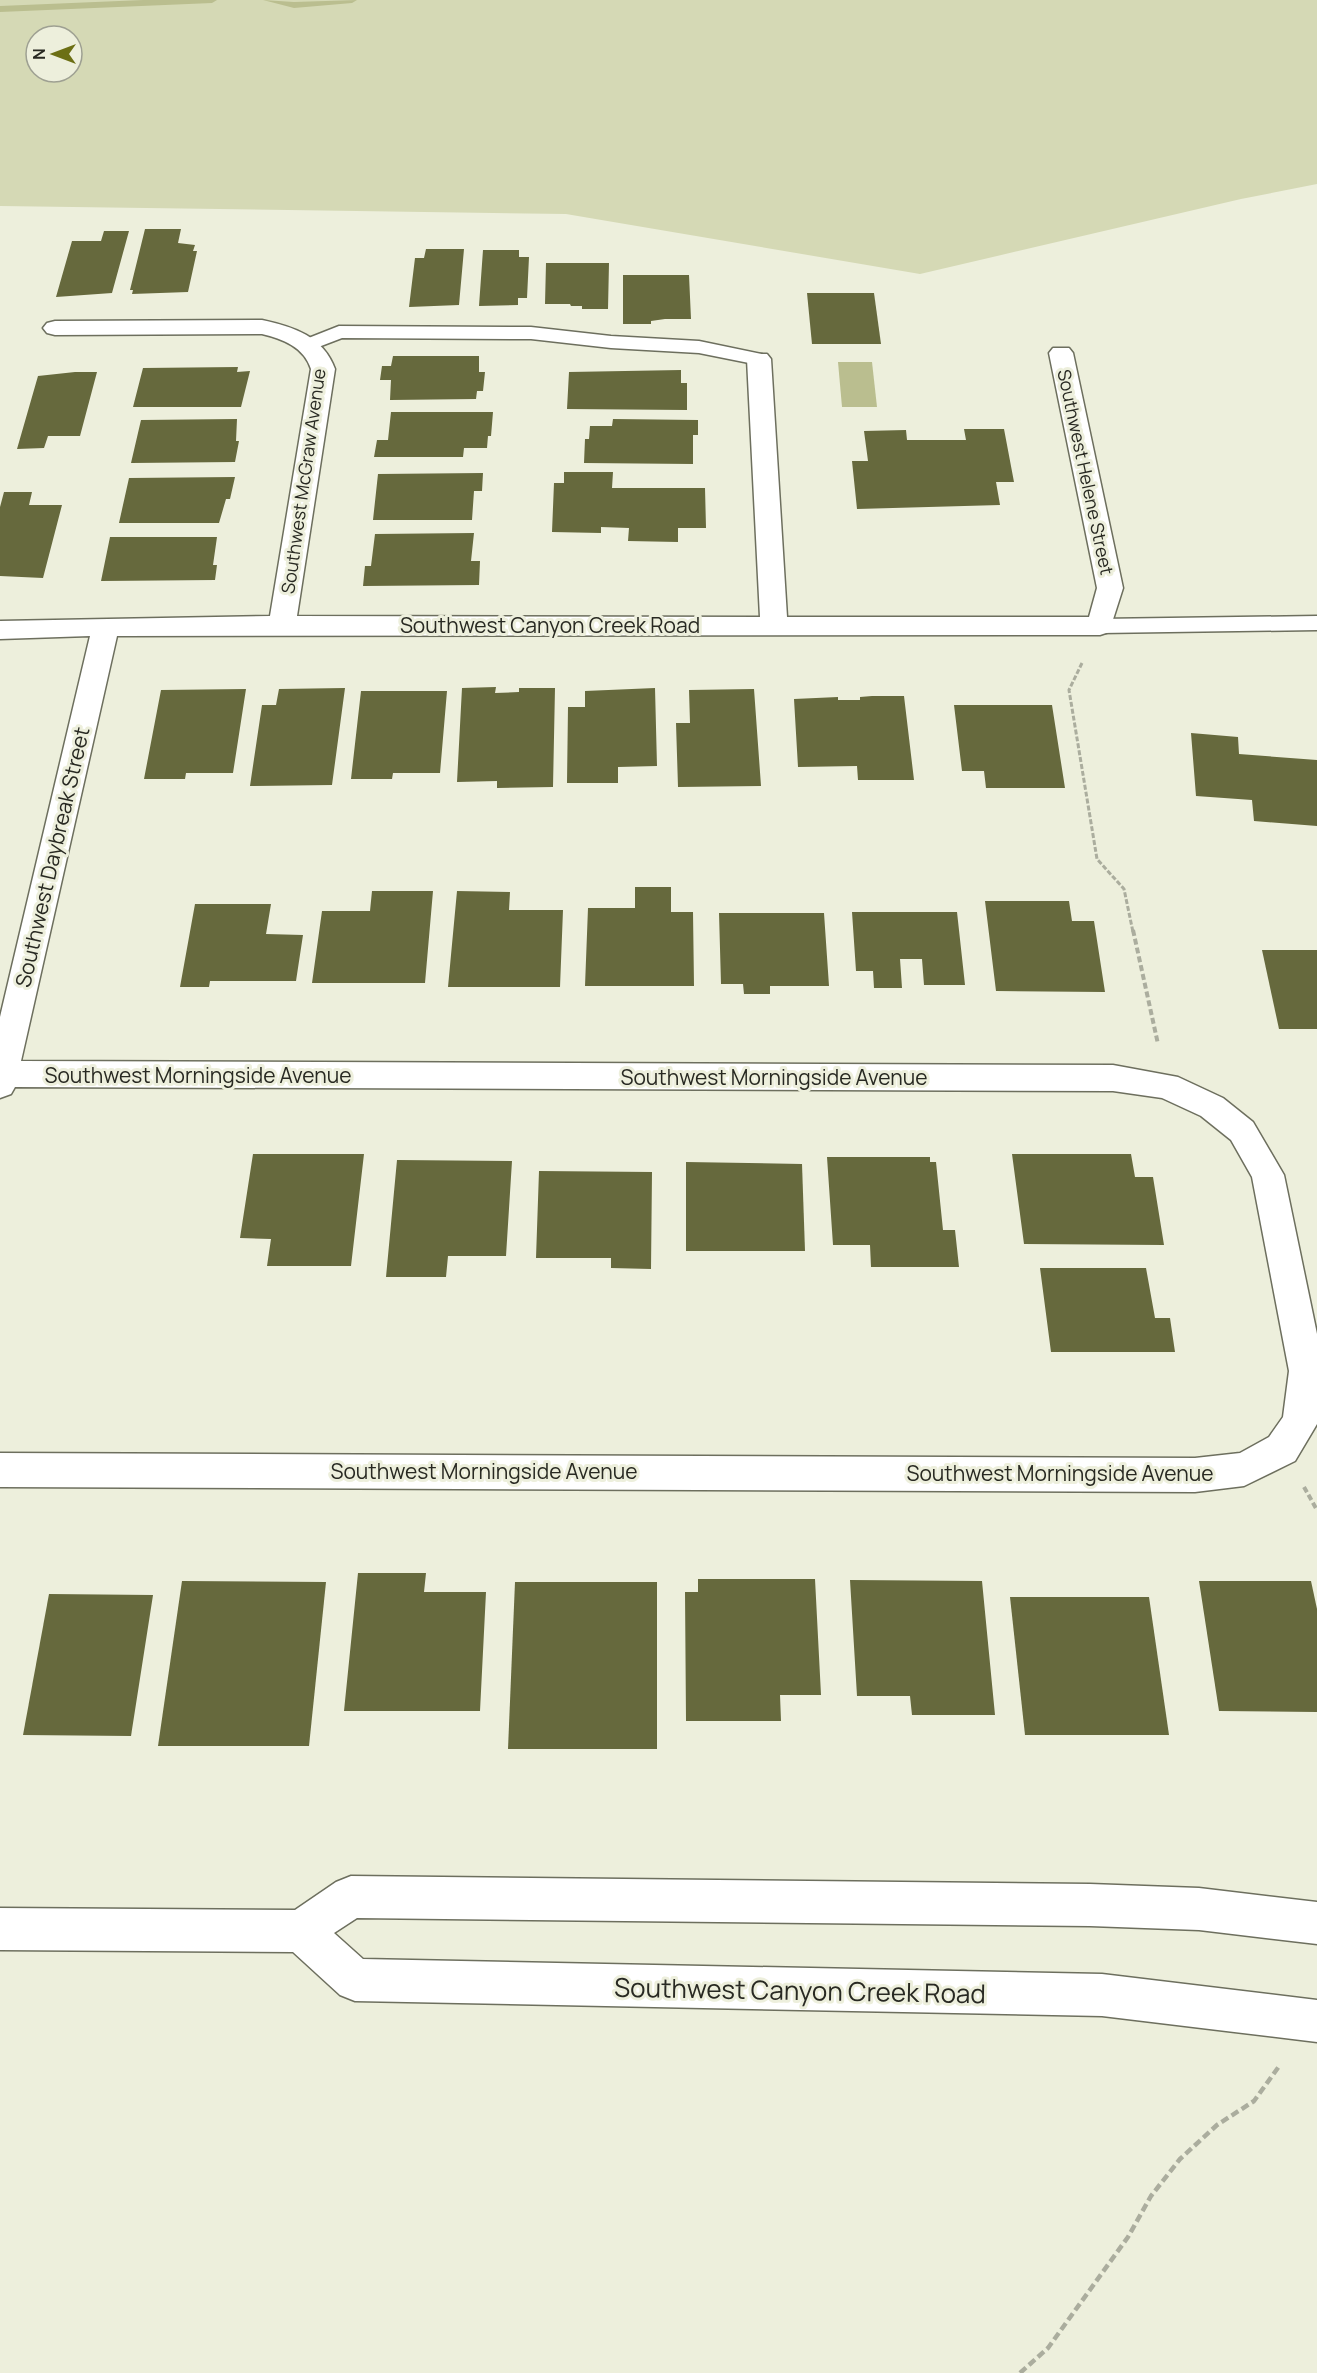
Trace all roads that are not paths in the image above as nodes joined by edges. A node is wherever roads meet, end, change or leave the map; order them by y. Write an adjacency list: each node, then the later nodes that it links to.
1 (55, 328): 2 (street, Southwest McGraw Avenue)
2 (308, 345): 4 (lane); 7 (street, Southwest McGraw Avenue)
3 (1061, 353): 8 (street, Southwest Helene Street)
4 (759, 360): 6 (street)
5 (1317, 623): 8 (lane)
6 (774, 625): 7 (street, Southwest Canyon Creek Road); 8 (street, Southwest Canyon Creek Road)
7 (282, 626): 9 (street, Southwest Canyon Creek Road)
8 (1100, 626)
9 (105, 628): 10 (street, Southwest Canyon Creek Road); 11 (street, Southwest Daybreak Street)
10 (0, 630)
11 (1, 1080): 12 (street, Southwest Morningside Avenue)
12 (1308, 1429): 13 (street, Southwest Morningside Avenue)
13 (0, 1470)
14 (1317, 1923): 16 (street)
15 (0, 1929): 16 (street)
16 (301, 1931): 17 (street, Southwest Canyon Creek Road)
17 (1315, 2021)

